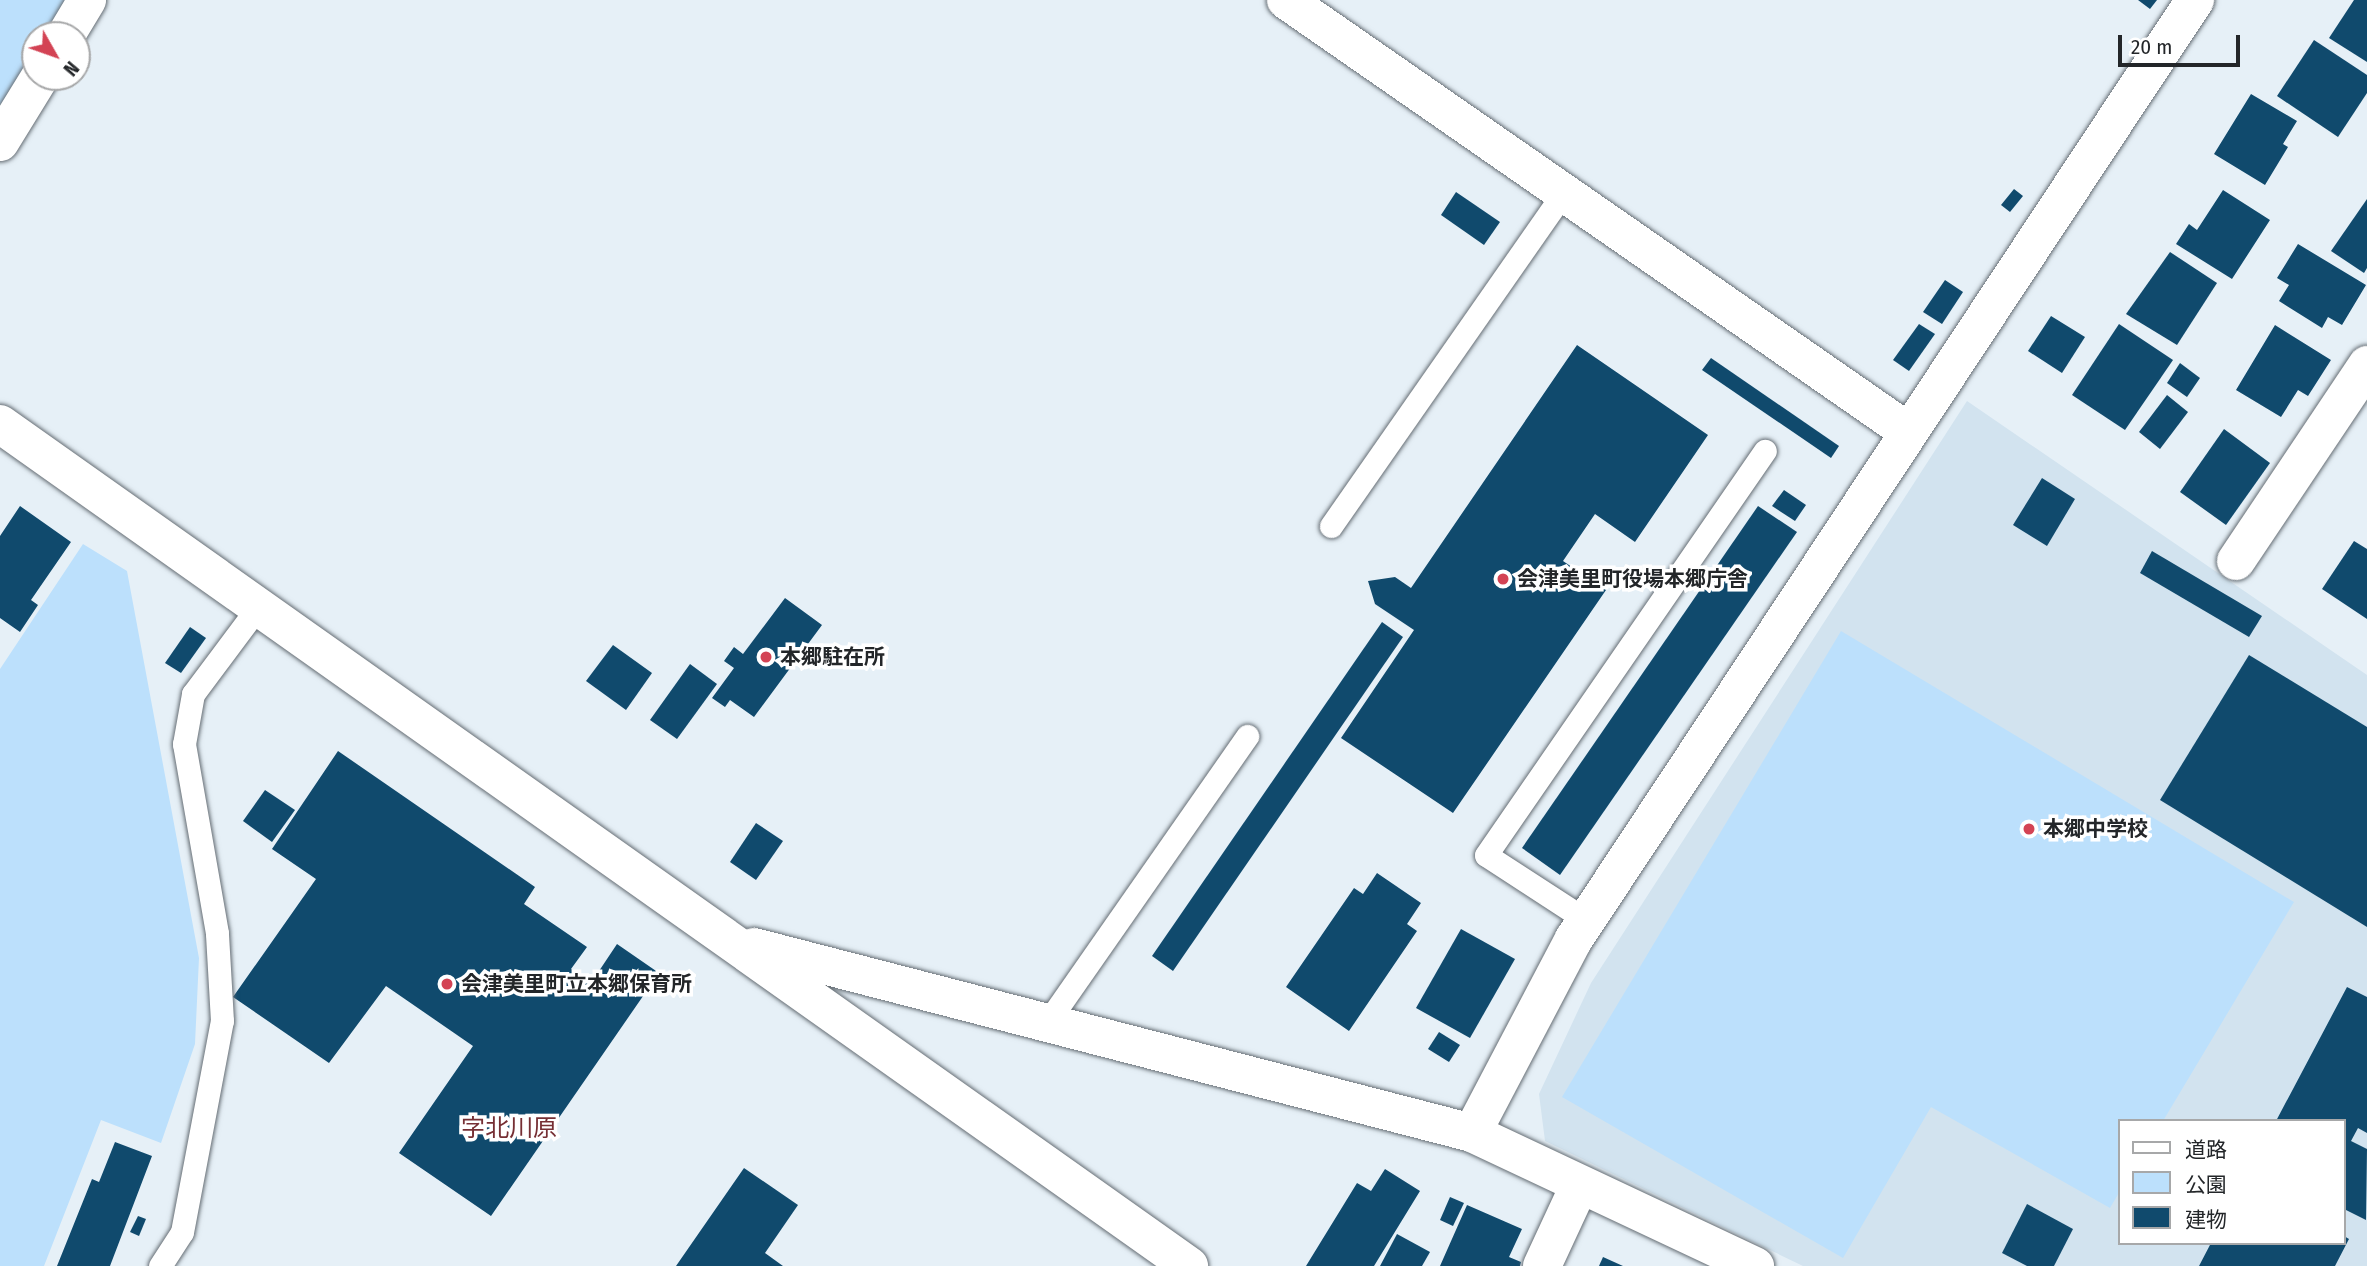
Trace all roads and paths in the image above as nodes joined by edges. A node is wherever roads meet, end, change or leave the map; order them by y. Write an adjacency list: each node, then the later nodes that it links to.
1 (87, 0): 4 (street)
2 (1286, 0): 7 (street)
3 (2195, 0): 10 (street)
4 (74, 21)
5 (31, 91): 6 (street)
6 (0, 142)
7 (1564, 192): 10 (street); 12 (lane)
8 (2367, 365): 13 (street)
9 (0, 425): 14 (street)
10 (1907, 431): 16 (street)
11 (1765, 451): 16 (lane)
12 (1331, 526)
13 (2236, 561)
14 (258, 607): 17 (street); 21 (lane)
15 (1247, 736): 18 (lane)
16 (1586, 920): 19 (street)
17 (732, 942): 18 (street); 22 (street)
18 (1047, 1023): 19 (street)
19 (1472, 1133): 20 (street)
20 (1580, 1184): 23 (street); 24 (street)
21 (160, 1266)
22 (1189, 1266)
23 (1542, 1266)
24 (1755, 1266)

